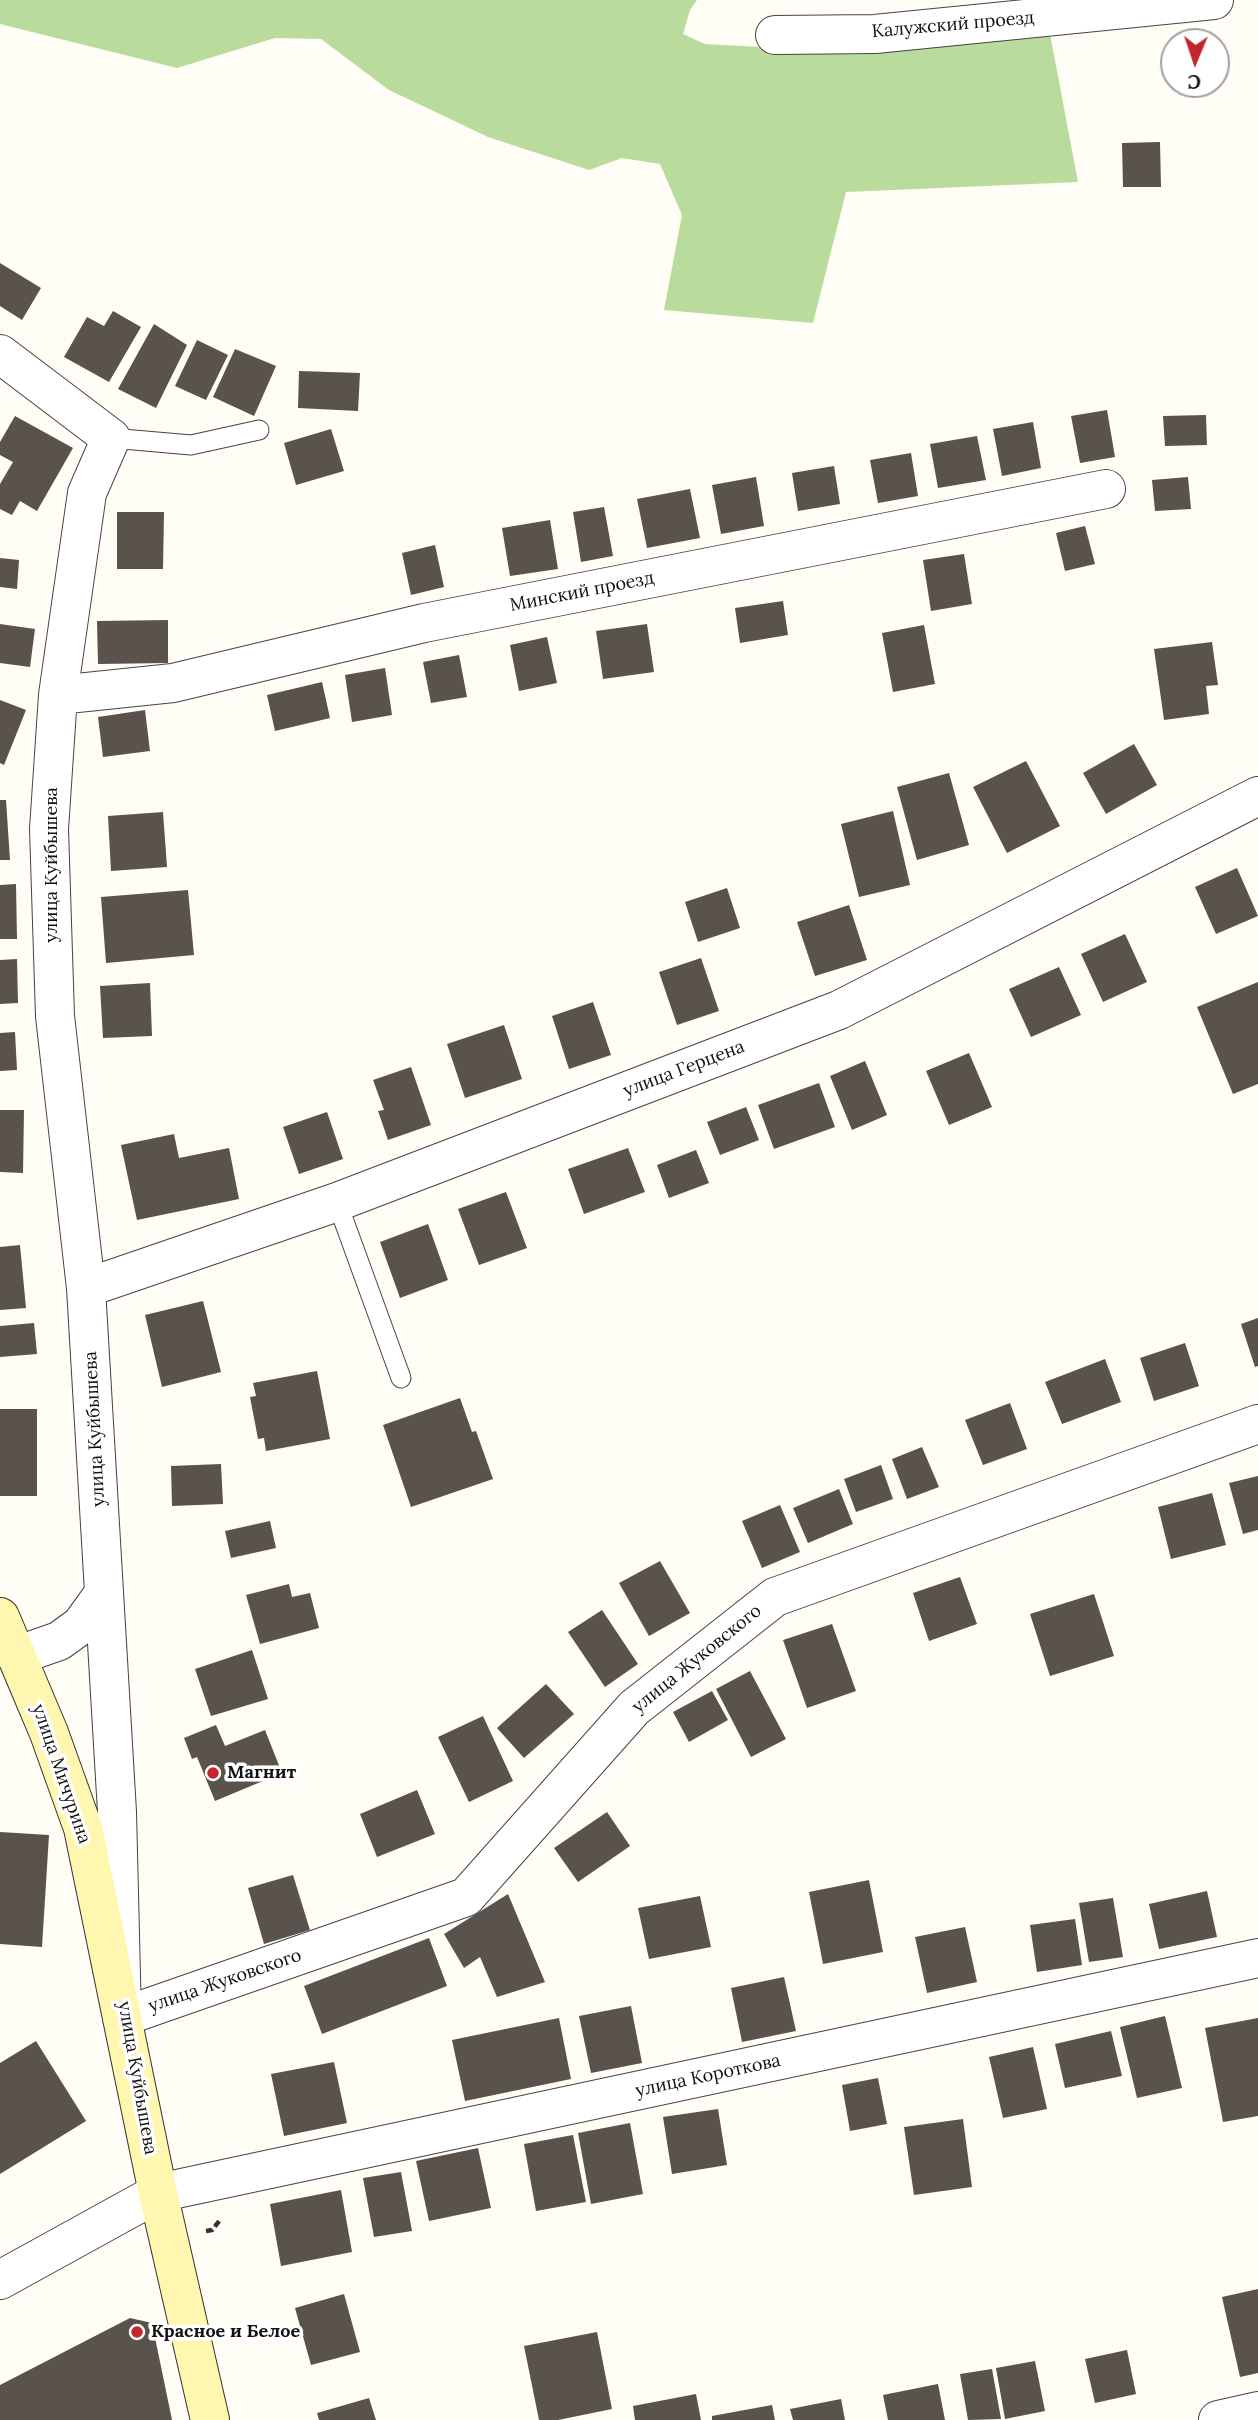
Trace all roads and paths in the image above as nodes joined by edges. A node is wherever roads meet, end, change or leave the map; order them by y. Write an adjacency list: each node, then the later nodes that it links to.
1 (1214, 0): 2 (street, Калужский проезд)
2 (775, 35)
3 (0, 354): 5 (street)
4 (259, 430): 5 (lane)
5 (111, 438): 7 (street, улица Куйбышева)
6 (1106, 489): 7 (street, Минский проезд)
7 (58, 695): 10 (street, улица Куйбышева)
8 (1258, 796): 9 (street, улица Герцена)
9 (337, 1202): 10 (street, улица Герцена); 11 (lane)
10 (86, 1288): 13 (street, улица Куйбышева)
11 (401, 1378)
12 (1258, 1424): 17 (street, улица Жуковского)
13 (104, 1593): 15 (street); 17 (street, улица Куйбышева)
14 (0, 1617): 15 (street, улица Мичурина)
15 (16, 1656): 17 (street, улица Мичурина)
16 (1258, 1958): 18 (street, улица Короткова)
17 (122, 2017): 18 (street, улица Куйбышева)
18 (158, 2193): 19 (street, улица Короткова); 21 (street, улица Куйбышева)
19 (0, 2280)
20 (1258, 2411): 22 (street)
21 (210, 2420)
22 (1218, 2420)

